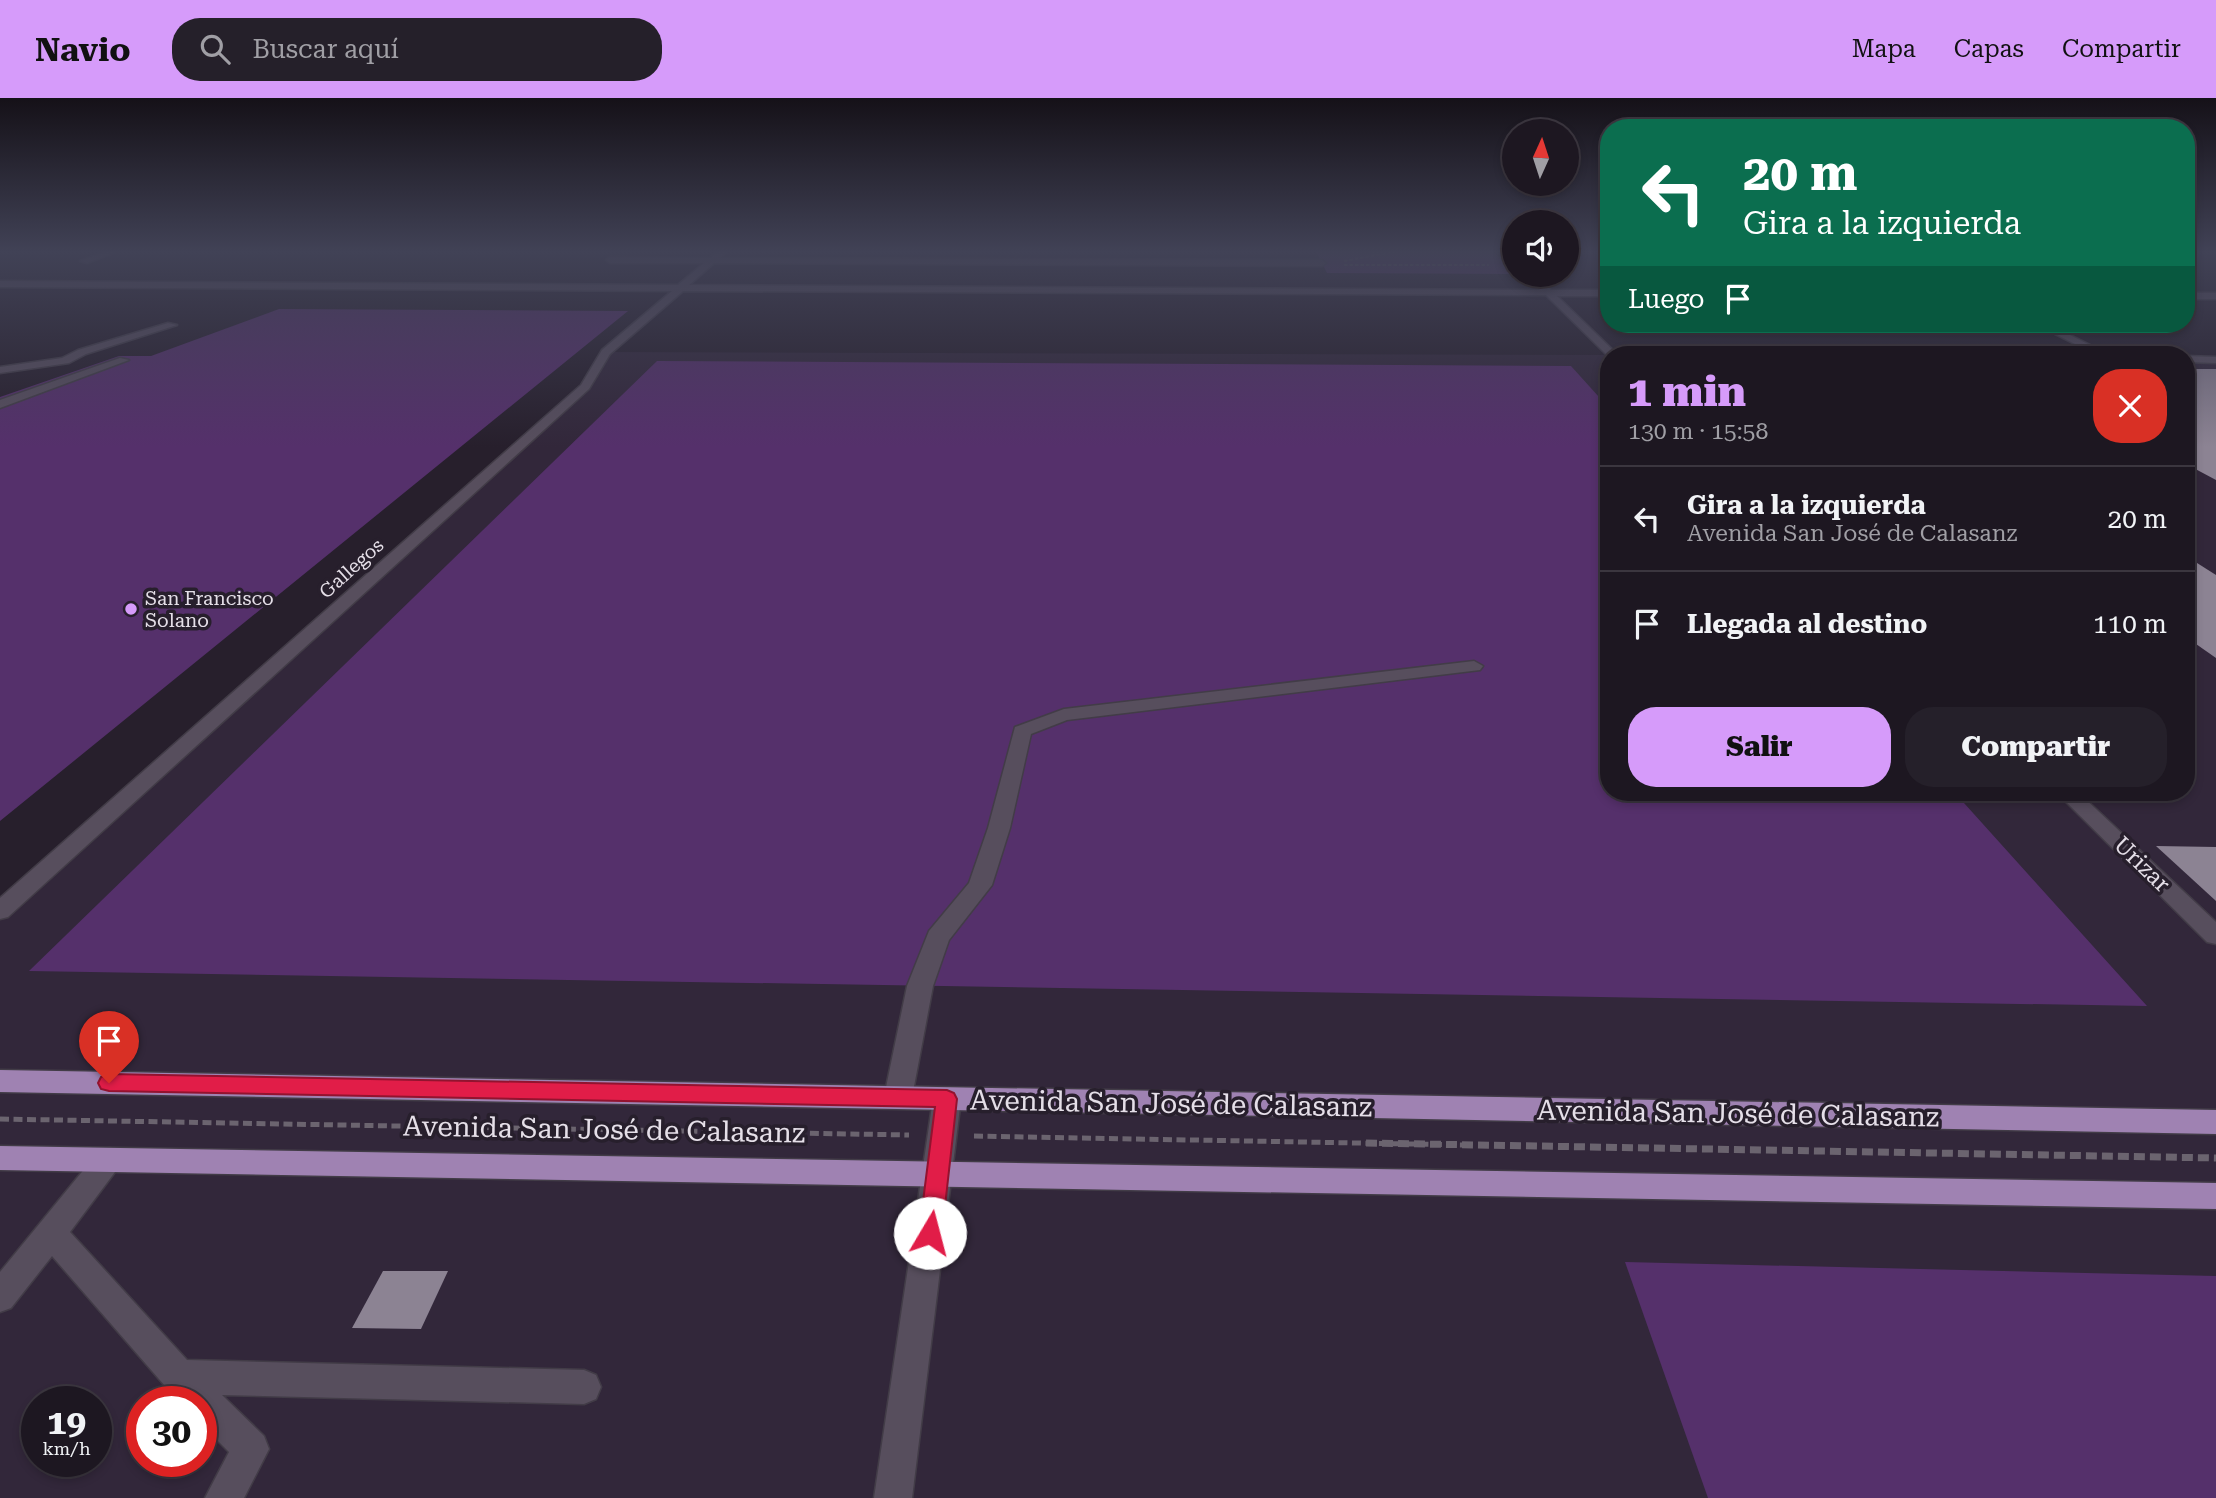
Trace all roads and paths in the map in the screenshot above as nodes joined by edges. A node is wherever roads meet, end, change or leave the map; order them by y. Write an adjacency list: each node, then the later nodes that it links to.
1 (647, 316): 14 (street, Gallegos)
2 (1573, 316): 5 (street)
3 (172, 325): 10 (street)
4 (2059, 333): 6 (street)
5 (1604, 346)
6 (2086, 346)
7 (2195, 359): 9 (street)
8 (124, 360): 11 (street)
9 (2216, 360)
10 (0, 370)
11 (0, 404)
12 (1474, 666): 17 (street)
13 (2075, 801): 15 (street, Urizar)
14 (0, 911)
15 (2216, 936)
16 (0, 1081): 17 (main road, Avenida San José de Calasanz)
17 (898, 1097): 18 (main road, Avenida San José de Calasanz)
18 (947, 1099): 20 (main road, Avenida San José de Calasanz); 21 (street)
19 (0, 1118): 21 (path, Avenida San José de Calasanz)
20 (2216, 1122)
21 (942, 1136): 23 (path, Avenida San José de Calasanz); 25 (street)
22 (0, 1158): 24 (main road, Avenida San José de Calasanz)
23 (2216, 1158)
24 (109, 1160): 25 (main road, Avenida San José de Calasanz); 27 (street)
25 (939, 1174): 26 (main road, Avenida San José de Calasanz); 32 (street)
26 (2216, 1196)
27 (51, 1233): 28 (street); 29 (street)
28 (0, 1297)
29 (179, 1377): 30 (street); 31 (street)
30 (584, 1387)
31 (224, 1498)
32 (893, 1498)

